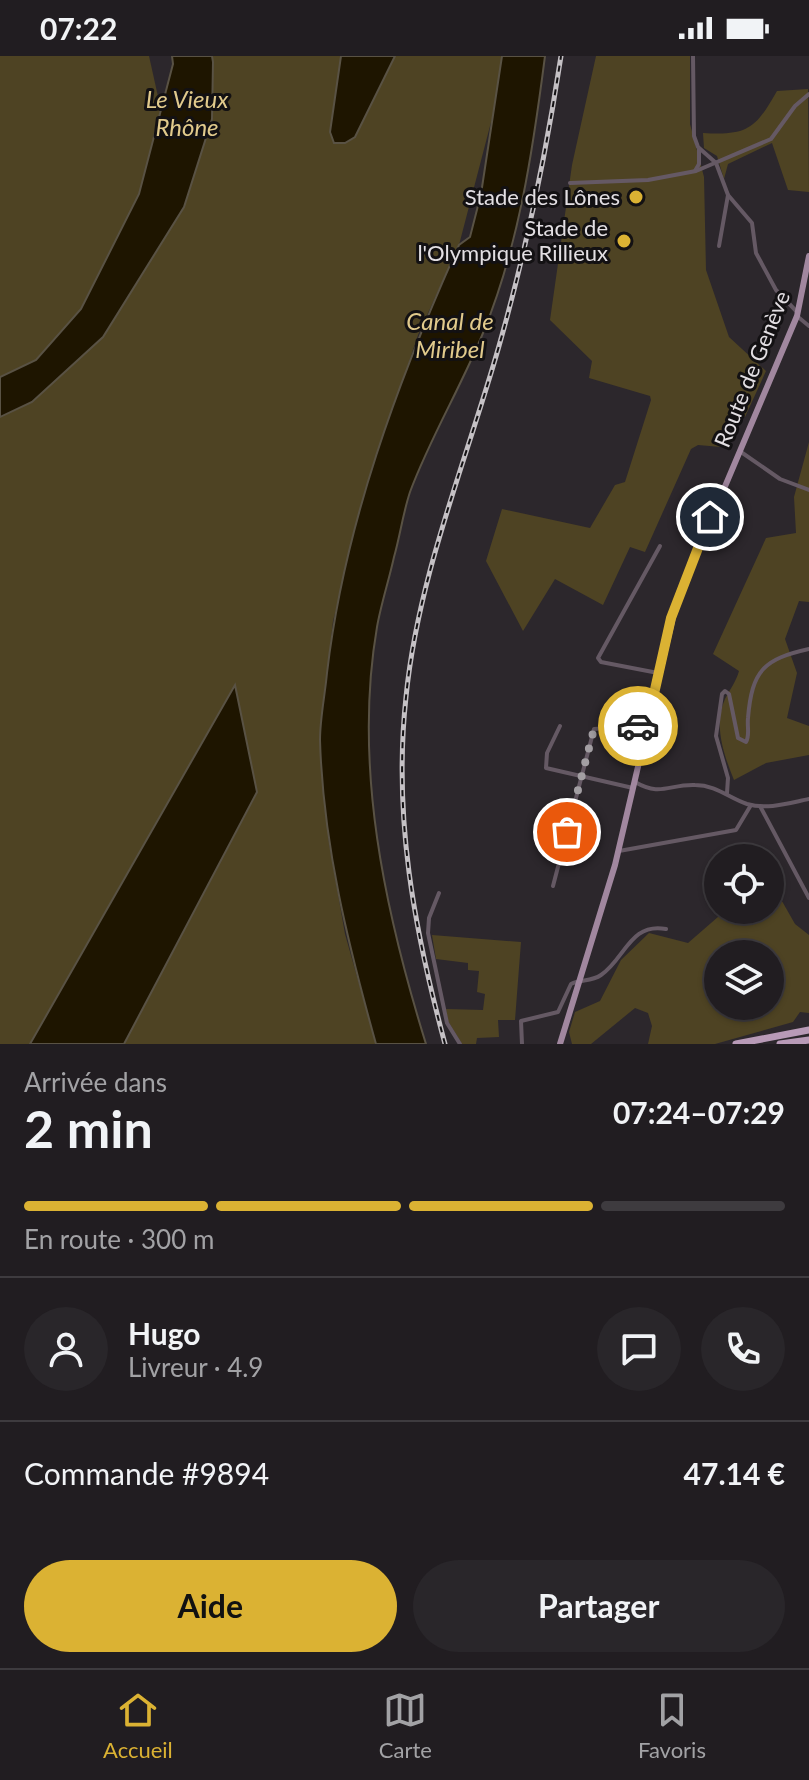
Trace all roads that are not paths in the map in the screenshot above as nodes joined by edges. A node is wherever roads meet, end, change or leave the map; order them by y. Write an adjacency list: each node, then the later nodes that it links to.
1 (693, 56): 3 (street)
2 (809, 94): 4 (street)
3 (698, 147): 4 (street); 5 (street)
4 (716, 163): 5 (street); 7 (street)
5 (695, 172): 6 (street)
6 (570, 183)
7 (728, 195): 8 (street); 10 (street)
8 (719, 246)
9 (809, 256): 10 (main road, Route de Genève)
10 (797, 315): 11 (street); 12 (main road, Route de Genève)
11 (809, 326)
12 (739, 451): 13 (street); 16 (main road, Route de Genève)
13 (809, 490)
14 (660, 546): 16 (street)
15 (809, 649): 21 (street)
16 (658, 673): 17 (main road, Route de Genève)
17 (647, 725): 19 (street); 20 (main road, Route de Genève)
18 (560, 726): 19 (street)
19 (581, 777): 20 (street); 26 (street)
20 (633, 785): 21 (street); 25 (main road, Route de Genève)
21 (727, 793): 23 (street)
22 (809, 799): 24 (street)
23 (751, 805): 24 (street); 25 (street)
24 (760, 806): 28 (street)
25 (619, 851): 30 (main road, Route de Genève)
26 (553, 886)
27 (439, 893): 33 (street)
28 (809, 898)
29 (666, 929): 30 (street)
30 (580, 980): 34 (street); 35 (main road, Route de Genève)
31 (809, 1030): 36 (highway)
32 (809, 1040): 37 (highway)
33 (460, 1044)
34 (522, 1044)
35 (560, 1044)
36 (736, 1044)
37 (780, 1044)

